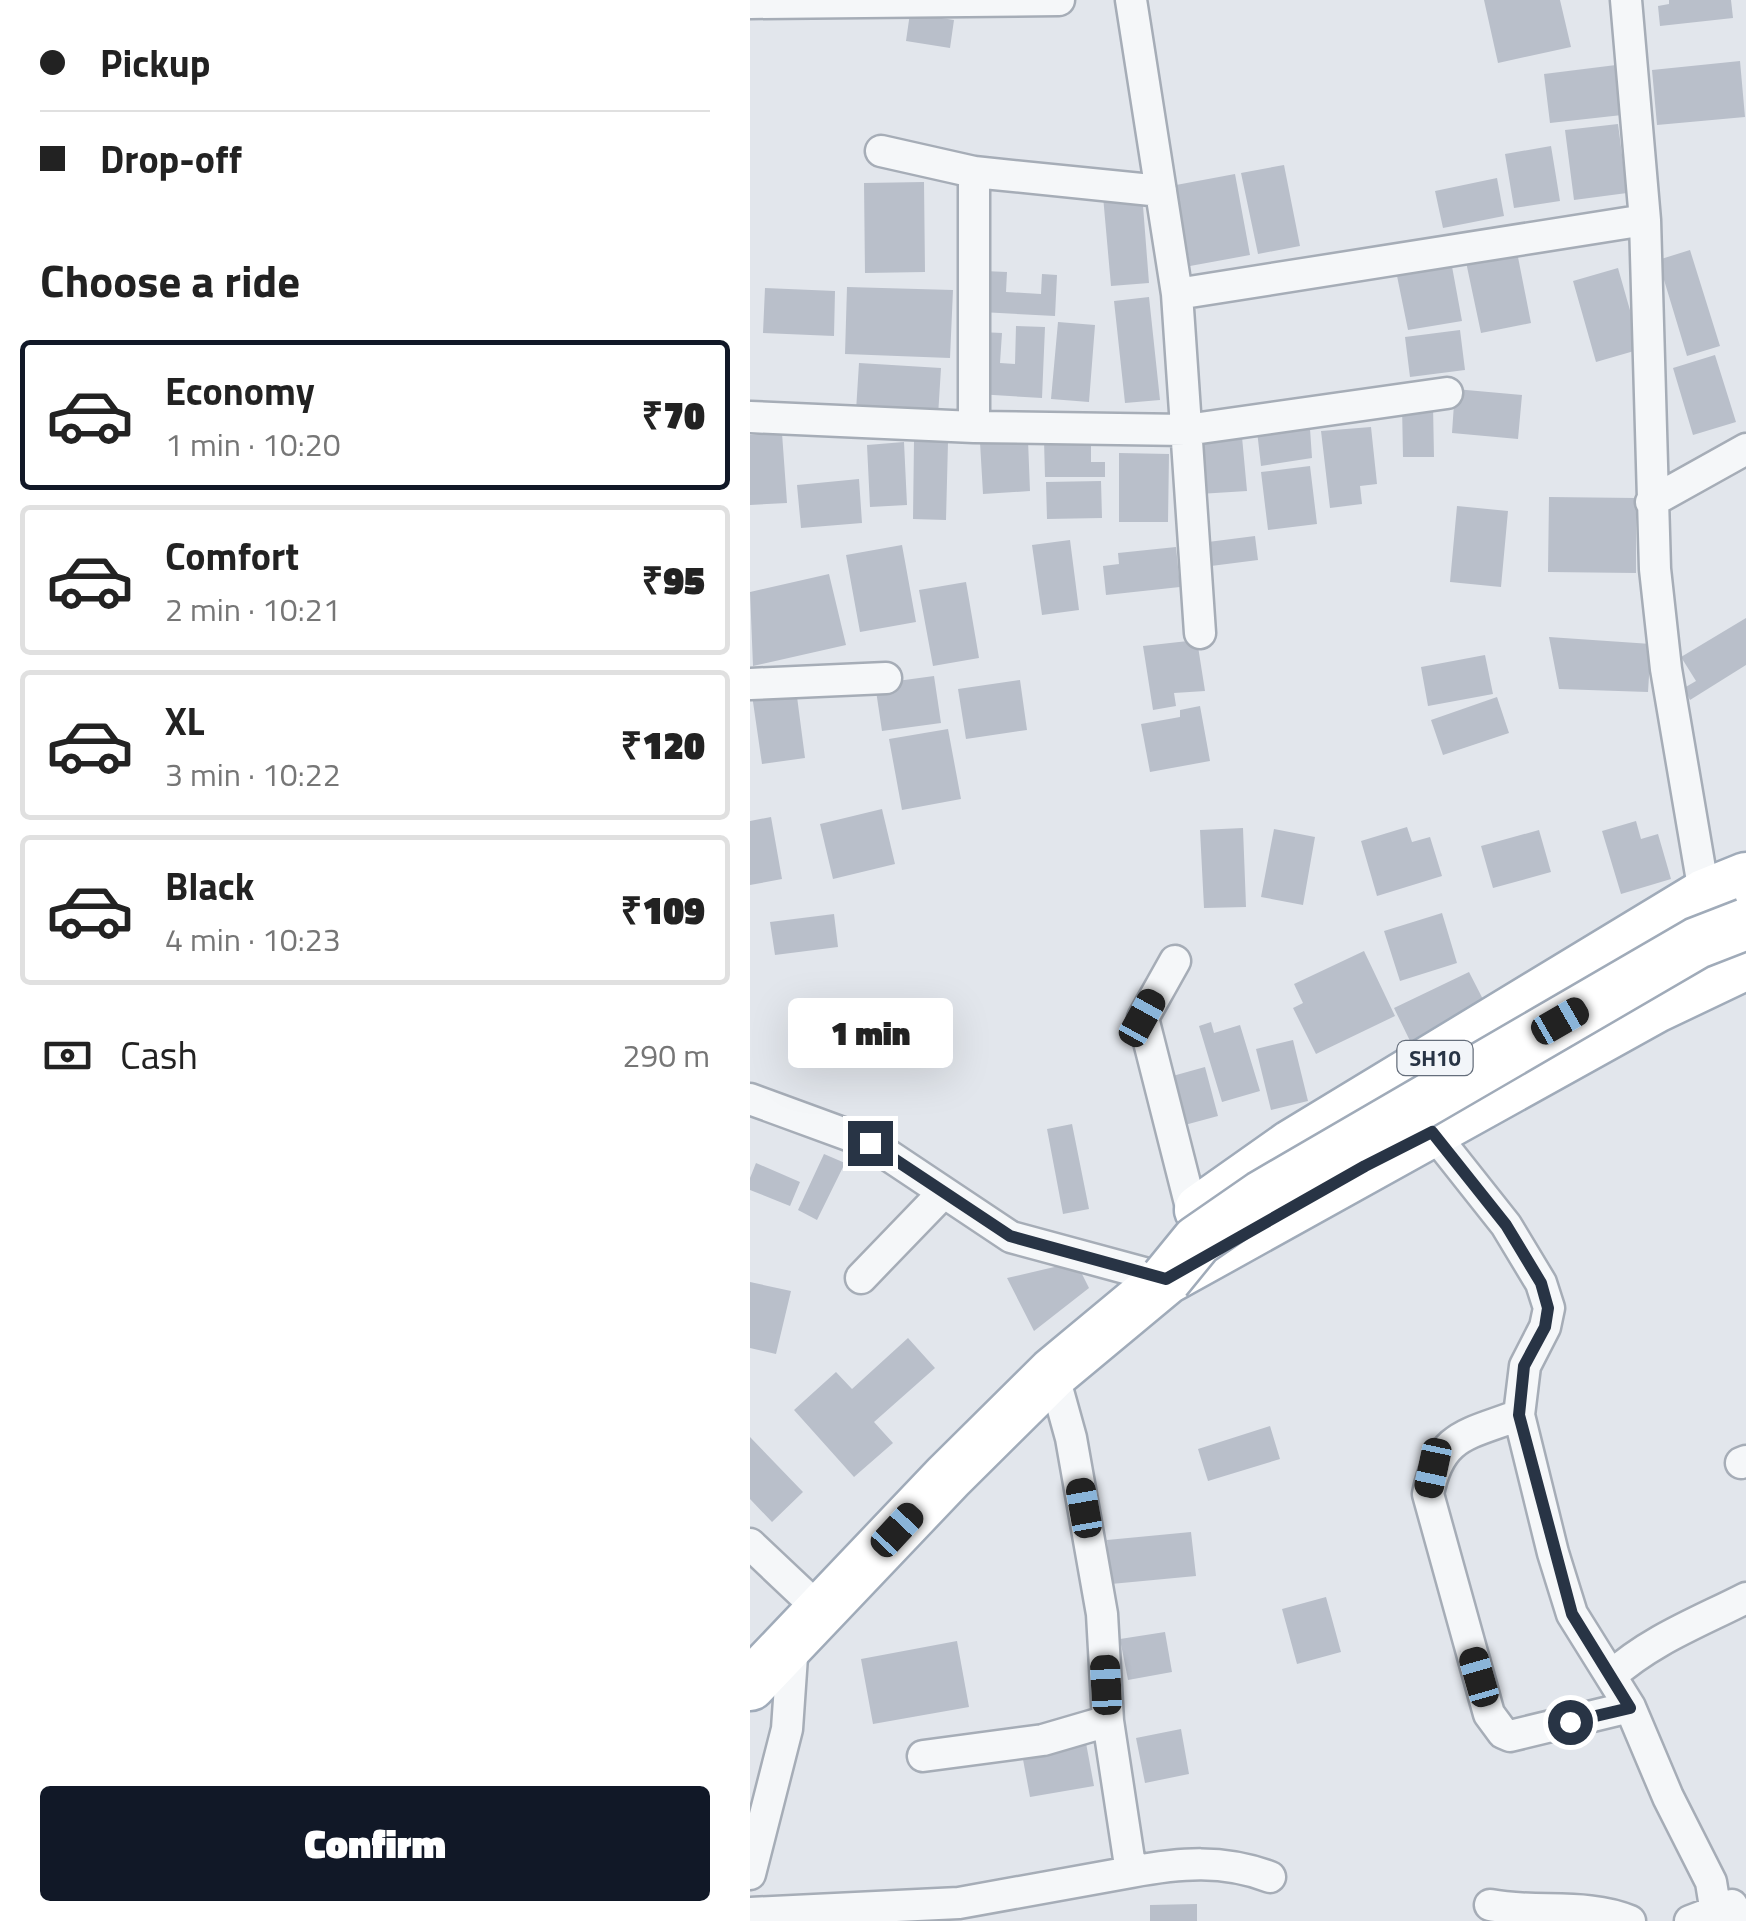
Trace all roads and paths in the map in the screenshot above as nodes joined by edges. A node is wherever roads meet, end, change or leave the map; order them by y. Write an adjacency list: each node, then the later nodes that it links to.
1 (995, 0): 2 (street); 5 (street)
2 (1059, 0)
3 (1131, 0): 8 (street)
4 (1626, 0): 9 (street)
5 (750, 3)
6 (882, 151): 7 (street)
7 (974, 172): 8 (street); 13 (street)
8 (1161, 190): 10 (street)
9 (1645, 220): 10 (street); 16 (street)
10 (1177, 294): 14 (street)
11 (1447, 394): 14 (street)
12 (750, 417): 13 (street)
13 (974, 427): 14 (street)
14 (1186, 430): 17 (street)
15 (1746, 449): 16 (street)
16 (1651, 502): 20 (street)
17 (1200, 632)
18 (886, 678): 19 (street)
19 (750, 684)
20 (1725, 887): 23 (street); 24 (main road, SH10)
21 (1746, 924): 30 (main road, bridge)
22 (1175, 960): 28 (street)
23 (1731, 971): 26 (main road)
24 (1396, 1082): 26 (street); 28 (main road, SH10)
25 (750, 1099): 27 (street)
26 (1432, 1132): 30 (main road); 32 (street)
27 (942, 1192): 29 (street); 30 (street)
28 (1193, 1215): 30 (main road, SH10)
29 (861, 1278)
30 (1166, 1279): 31 (main road)
31 (1052, 1373): 35 (main road); 39 (street)
32 (1519, 1415): 36 (street); 38 (street)
33 (750, 1544): 35 (street)
34 (1746, 1598): 36 (street)
35 (807, 1626): 37 (main road); 42 (street)
36 (1611, 1676): 38 (street)
37 (750, 1686)
38 (1630, 1708): 46 (street)
39 (1108, 1721): 40 (street); 41 (street)
40 (923, 1756)
41 (1132, 1872): 43 (street); 45 (street)
42 (750, 1874)
43 (1270, 1877)
44 (1490, 1905): 47 (street)
45 (750, 1913)
46 (1725, 1913)
47 (1630, 1921)

